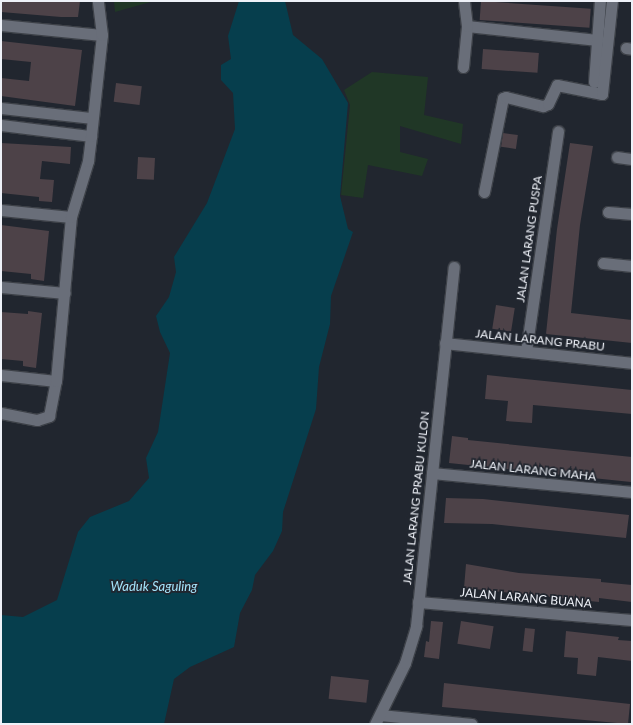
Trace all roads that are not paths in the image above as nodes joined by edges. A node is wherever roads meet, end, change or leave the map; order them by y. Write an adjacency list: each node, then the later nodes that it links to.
1 (98, 1): 7 (street)
2 (464, 1): 6 (street)
3 (600, 1): 8 (street)
4 (612, 1): 18 (street)
5 (1, 25): 7 (street)
6 (467, 26): 8 (street); 9 (street)
7 (102, 35): 12 (street)
8 (597, 40): 10 (street)
9 (463, 67)
10 (594, 82)
11 (1, 108): 12 (street)
12 (92, 118): 15 (street)
13 (1, 125): 15 (street)
14 (558, 131): 29 (street, JALAN LARANG PUSPA)
15 (90, 136): 22 (street)
16 (618, 157): 17 (street)
17 (632, 158)
18 (484, 192)
19 (1, 210): 22 (street)
20 (608, 212): 21 (street)
21 (632, 214)
22 (71, 217): 27 (street)
23 (603, 263): 24 (street)
24 (632, 266)
25 (454, 267): 28 (street, JALAN LARANG PRABU KULON)
26 (1, 287): 27 (street)
27 (65, 293): 32 (street)
28 (444, 343): 29 (street, JALAN LARANG PRABU); 34 (street, JALAN LARANG PRABU KULON)
29 (526, 352): 30 (street, JALAN LARANG PRABU)
30 (632, 363)
31 (1, 375): 32 (street)
32 (56, 381): 33 (street)
33 (1, 413)
34 (432, 473): 35 (street, JALAN LARANG MAHA); 36 (street, JALAN LARANG PRABU KULON)
35 (632, 492)
36 (418, 602): 37 (street, JALAN LARANG BUANA); 38 (street, JALAN LARANG PRABU KULON)
37 (632, 620)
38 (378, 720): 39 (street)
39 (472, 724)

